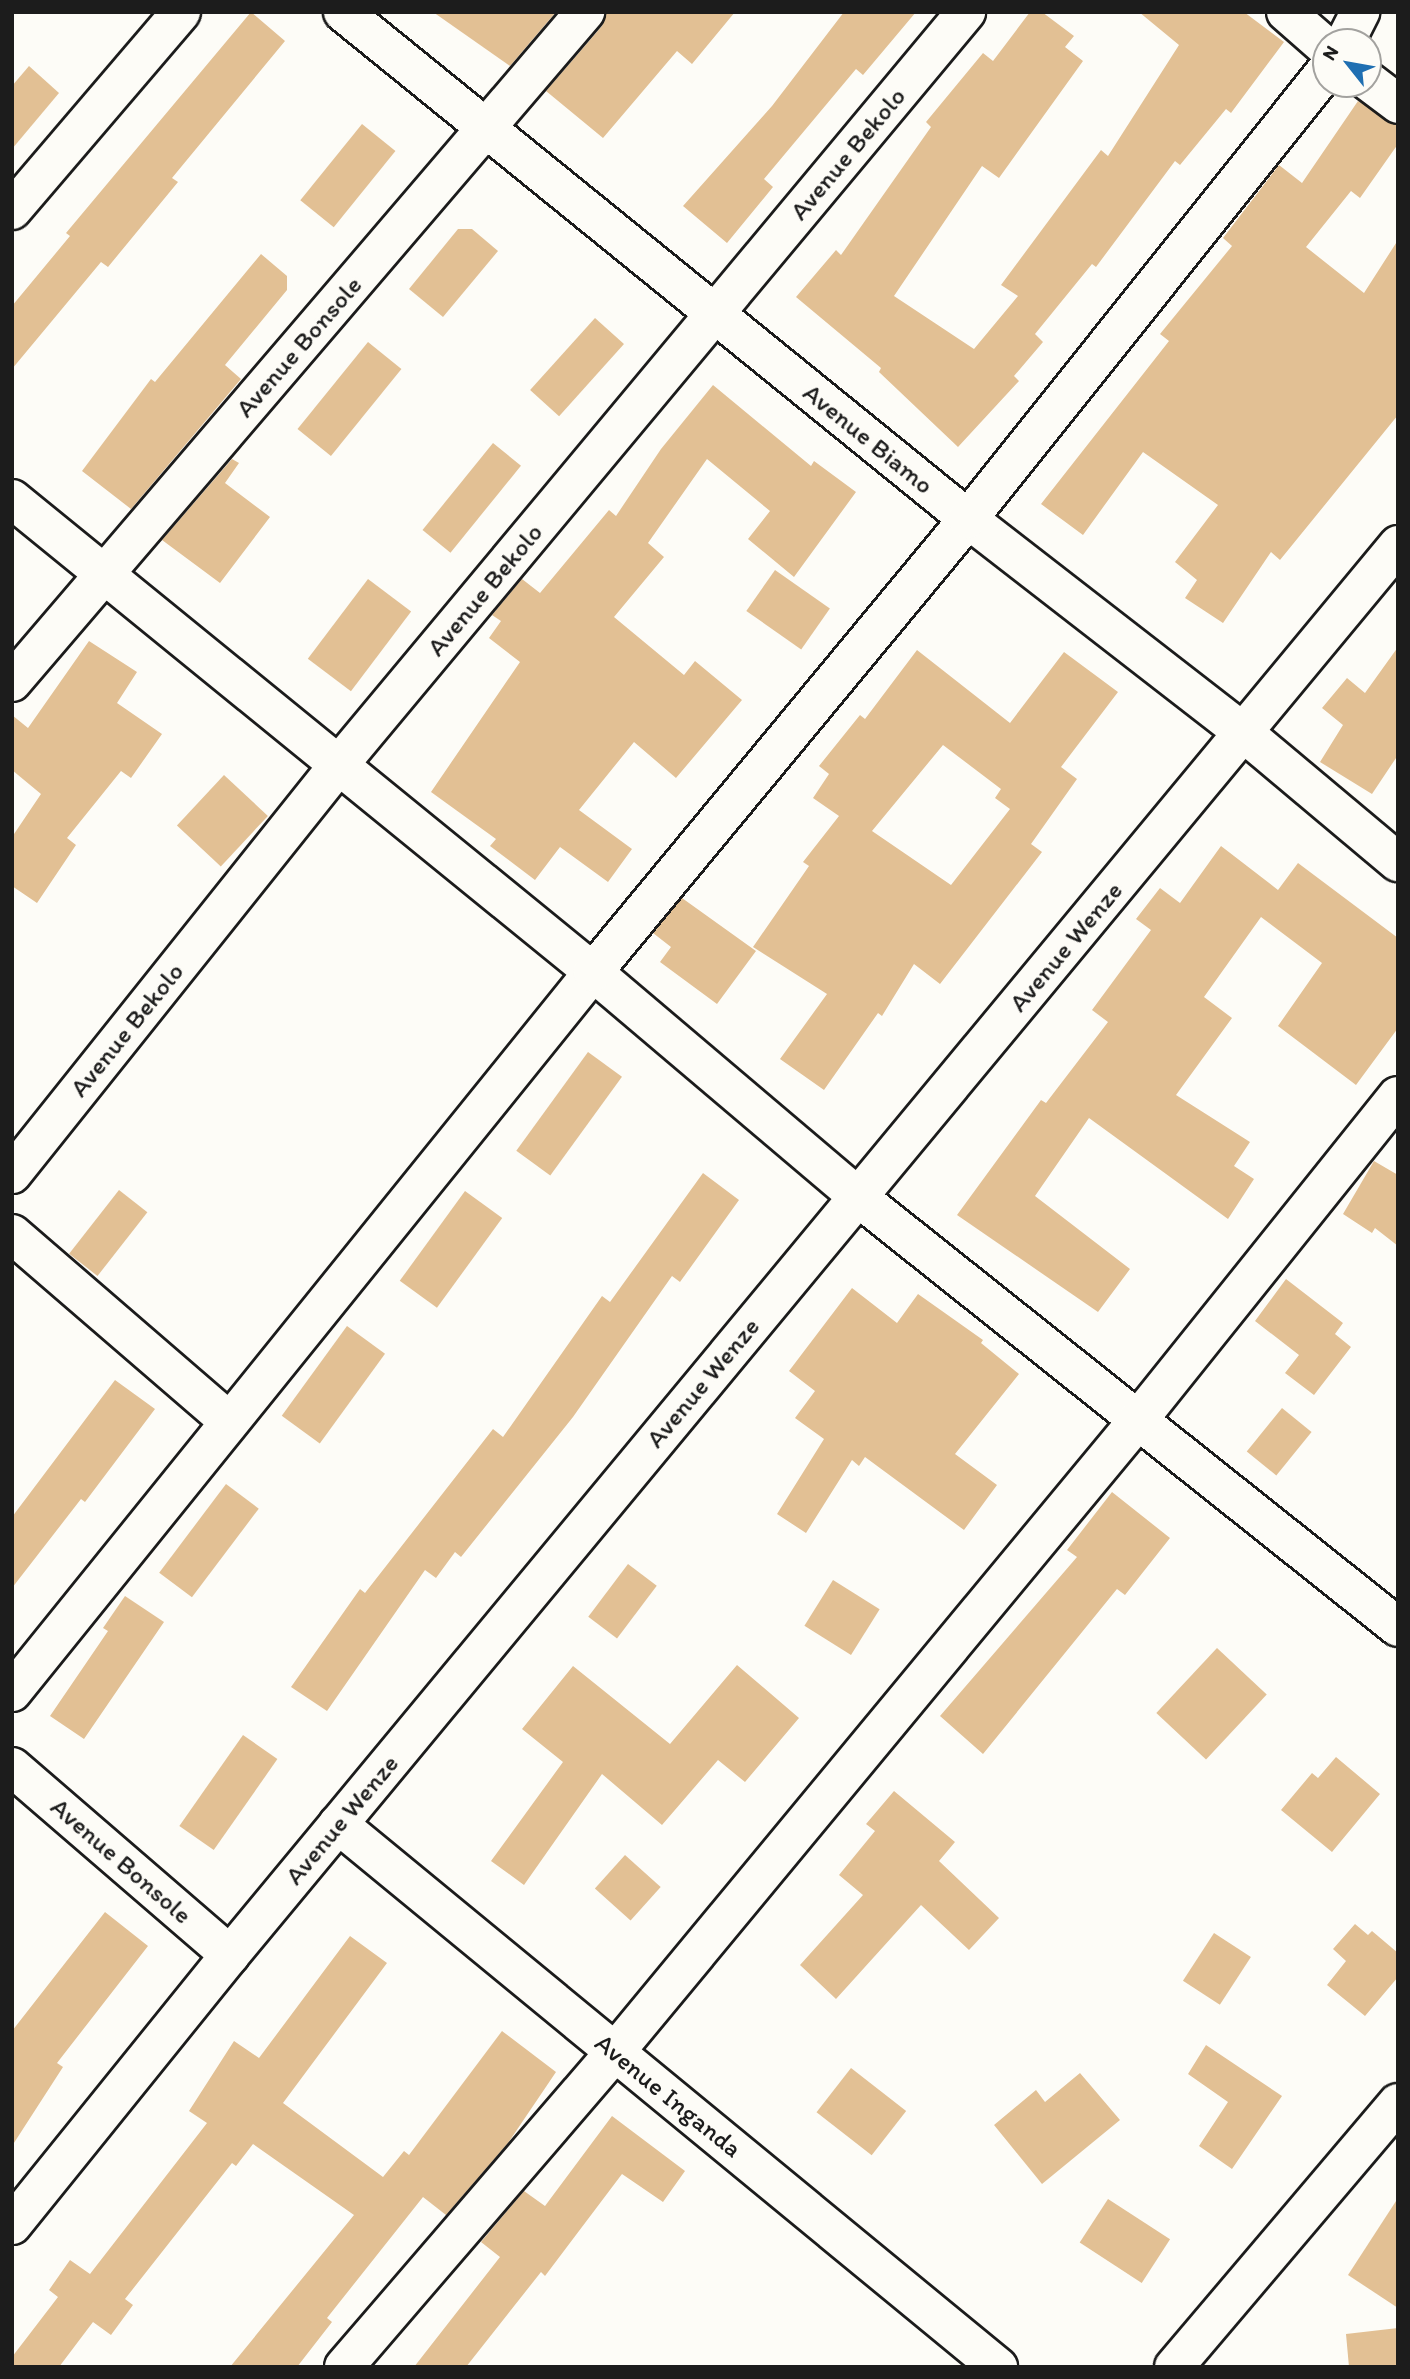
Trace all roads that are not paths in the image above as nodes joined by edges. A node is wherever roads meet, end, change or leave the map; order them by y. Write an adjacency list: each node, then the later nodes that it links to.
1 (181, 12): 13 (street)
2 (343, 12): 12 (street, Avenue Biamo)
3 (585, 12): 12 (street, Avenue Bonsole)
4 (966, 12): 14 (street, Avenue Bekolo)
5 (1286, 12): 8 (street)
6 (1360, 12): 7 (street)
7 (1352, 28)
8 (1312, 35)
9 (1312, 89): 16 (street)
10 (1382, 92): 11 (street)
11 (1398, 104)
12 (486, 132): 14 (street, Avenue Biamo); 18 (street, Avenue Bonsole)
13 (12, 210)
14 (713, 315): 16 (street, Avenue Biamo); 21 (street, Avenue Bekolo)
15 (12, 499): 18 (street)
16 (968, 519): 20 (street, Avenue Biamo); 23 (street)
17 (1398, 545): 20 (street, Avenue Wenze)
18 (101, 573): 19 (street, Avenue Bonsole); 21 (street)
19 (12, 681)
20 (1244, 733): 22 (street, Avenue Biamo); 26 (street, Avenue Wenze)
21 (337, 767): 23 (street); 25 (street, Avenue Bekolo)
22 (1398, 862)
23 (593, 972): 26 (street); 29 (street)
24 (1398, 1096): 28 (street)
25 (12, 1174)
26 (858, 1197): 28 (street); 33 (street, Avenue Wenze)
27 (12, 1234): 29 (street)
28 (1138, 1420): 30 (street); 35 (street)
29 (229, 1422): 31 (street)
30 (1398, 1628)
31 (12, 1692)
32 (12, 1767): 34 (street, Avenue Bonsole)
33 (338, 1824): 34 (street, Avenue Wenze); 35 (street, Avenue Inganda)
34 (230, 1955): 37 (street, Avenue Wenze)
35 (615, 2052): 38 (street); 39 (street, Avenue Inganda)
36 (1398, 2103): 40 (street)
37 (12, 2225)
38 (344, 2367)
39 (998, 2367)
40 (1174, 2367)

